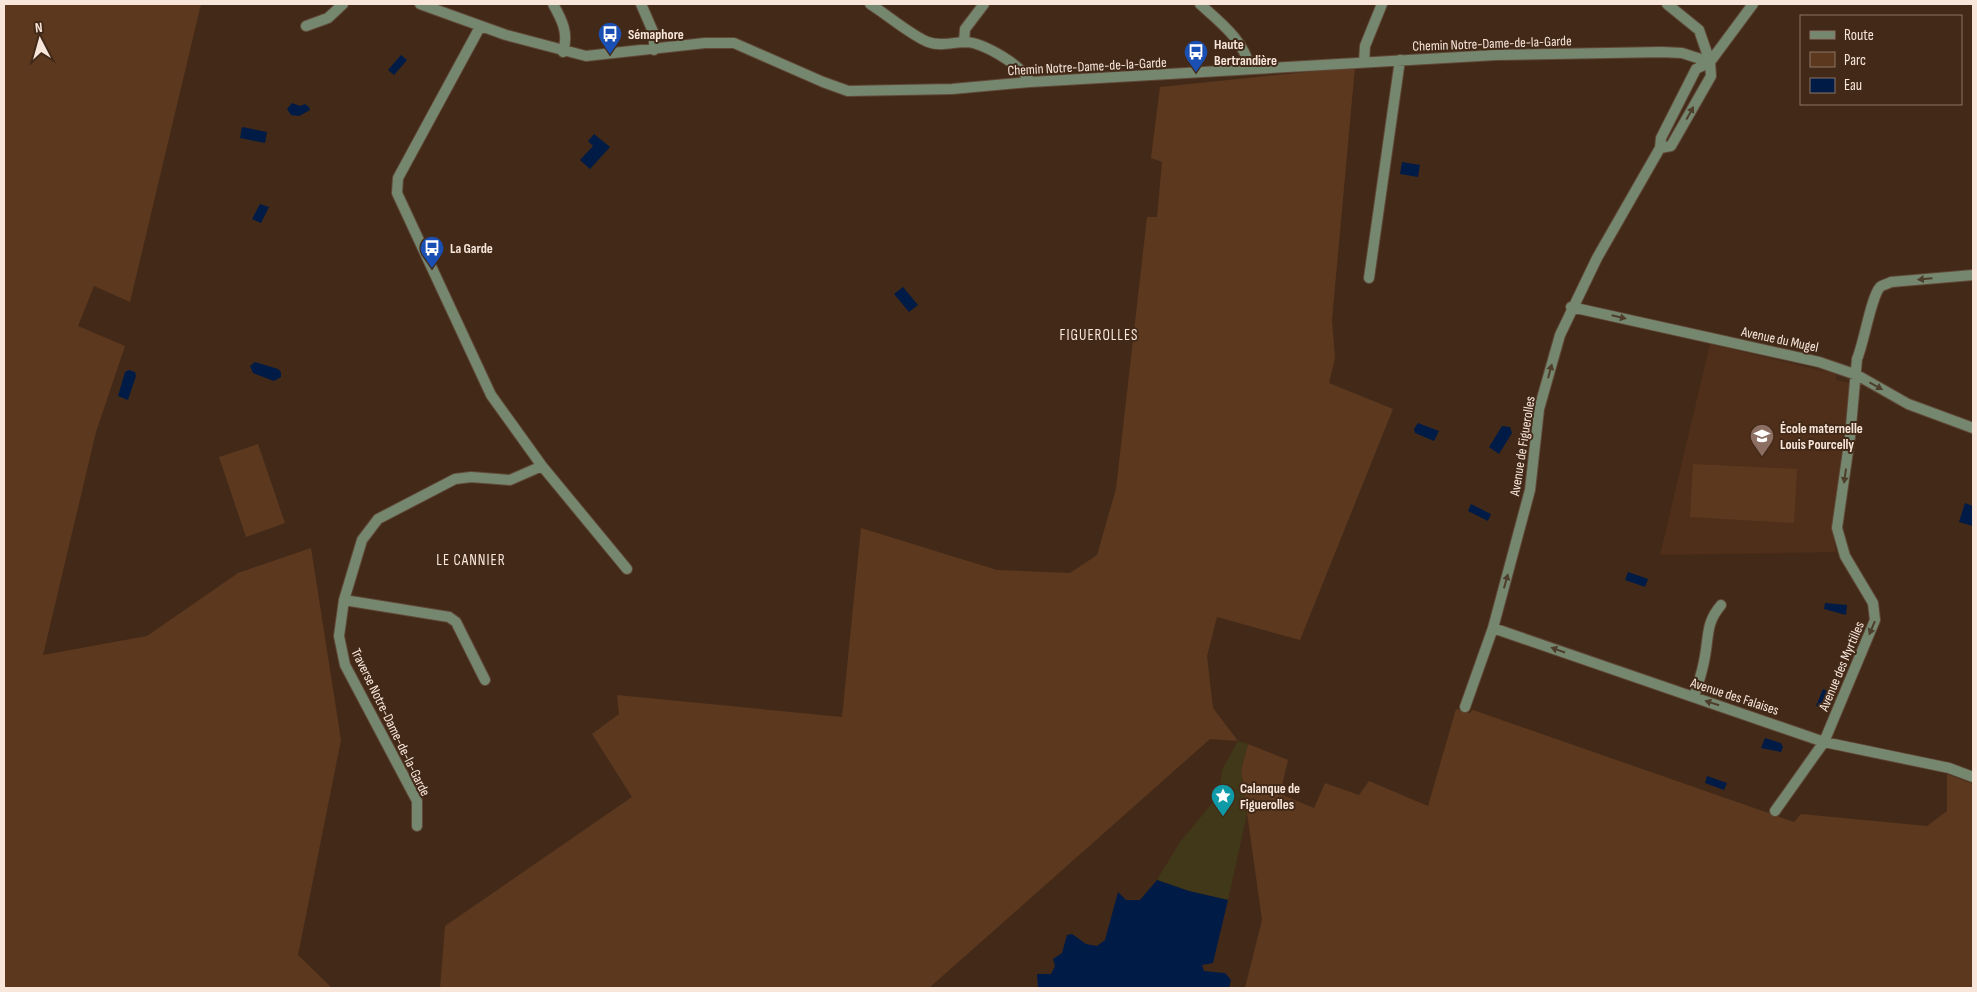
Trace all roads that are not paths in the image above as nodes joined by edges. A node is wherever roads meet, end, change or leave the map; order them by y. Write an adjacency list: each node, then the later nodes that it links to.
1 (343, 4): 11 (street)
2 (420, 4): 12 (street, Chemin Notre-Dame-de-la-Garde)
3 (553, 4): 15 (street)
4 (641, 4): 14 (street)
5 (870, 4): 13 (street)
6 (984, 4): 13 (street)
7 (1200, 4): 19 (street)
8 (1382, 4): 17 (street)
9 (1667, 4): 18 (street)
10 (1753, 4): 18 (street)
11 (306, 26)
12 (480, 27): 15 (street, Chemin Notre-Dame-de-la-Garde); 27 (street)
13 (964, 42): 20 (street)
14 (654, 50): 15 (street, Chemin Notre-Dame-de-la-Garde); 20 (street, Chemin Notre-Dame-de-la-Garde)
15 (563, 52)
16 (1400, 60): 17 (street, Chemin Notre-Dame-de-la-Garde); 18 (street, Chemin Notre-Dame-de-la-Garde); 23 (street)
17 (1364, 62): 19 (street, Chemin Notre-Dame-de-la-Garde)
18 (1710, 62): 21 (street, Avenue de Figuerolles); 21 (street, Avenue de Figuerolles, one-way to 18)
19 (1250, 69): 20 (street, Chemin Notre-Dame-de-la-Garde)
20 (1030, 82)
21 (1660, 148): 24 (street, Avenue de Figuerolles)
22 (1973, 275): 25 (street, Avenue des Myrtilles, one-way to 25)
23 (1369, 278)
24 (1571, 307): 25 (street, Avenue du Mugel, one-way to 25); 31 (street, Avenue de Figuerolles, one-way to 24)
25 (1856, 375): 26 (street, Avenue du Mugel, one-way to 26); 35 (street, Avenue des Myrtilles, one-way to 35)
26 (1973, 428)
27 (542, 466): 28 (street); 29 (street, Traverse Notre-Dame-de-la-Garde)
28 (627, 569)
29 (344, 600): 32 (street); 38 (street, Traverse Notre-Dame-de-la-Garde)
30 (1721, 605): 33 (street)
31 (1493, 628): 33 (street, Avenue des Falaises, one-way to 31); 34 (street, Avenue de Figuerolles)
32 (485, 680)
33 (1694, 697): 35 (street, Avenue des Falaises, one-way to 33)
34 (1465, 707)
35 (1824, 742): 36 (street, Avenue des Falaises); 37 (street, Avenue des Myrtilles)
36 (1973, 777)
37 (1775, 811)
38 (417, 826)

